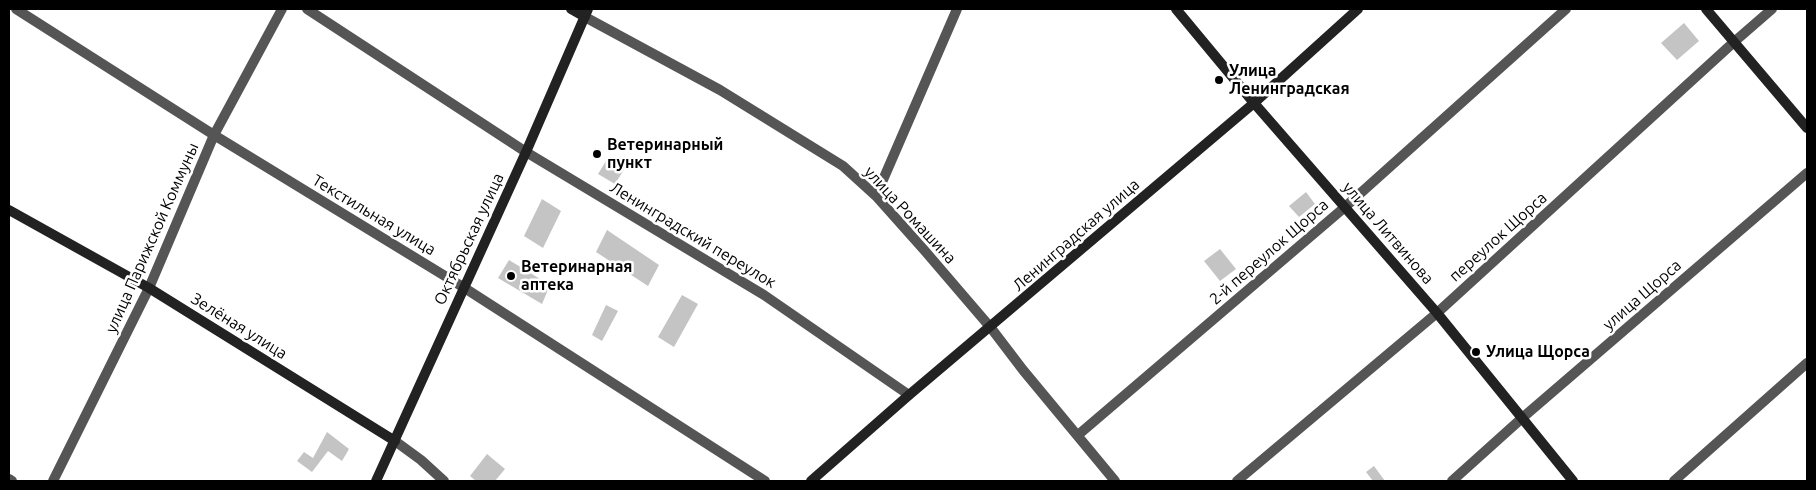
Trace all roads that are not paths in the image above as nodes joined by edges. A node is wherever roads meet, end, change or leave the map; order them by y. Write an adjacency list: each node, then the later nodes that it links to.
1 (16, 9): 15 (street, Текстильная улица)
2 (282, 9): 15 (street, улица Парижской Коммуны)
3 (307, 9): 16 (street, Ленинградский переулок)
4 (571, 9): 11 (street, улица Ромашина)
5 (1176, 9): 13 (street, улица Литвинова)
6 (1358, 9): 13 (street, Ленинградская улица)
7 (1566, 9): 19 (street, 2-й переулок Щорса)
8 (1706, 9): 12 (street)
9 (1772, 9): 12 (street, переулок Щорса)
10 (955, 10): 18 (street)
11 (587, 13): 16 (street, Октябрьская улица); 18 (street, улица Ромашина)
12 (1734, 42): 14 (street); 23 (street, переулок Щорса)
13 (1254, 103): 19 (street, улица Литвинова); 24 (street, Ленинградская улица)
14 (1807, 128)
15 (214, 135): 21 (street, Текстильная улица); 22 (street, улица Парижской Коммуны)
16 (526, 152): 21 (street, Октябрьская улица); 26 (street, Ленинградский переулок)
17 (1807, 173): 27 (street, улица Щорса)
18 (876, 196): 24 (street, улица Ромашина)
19 (1345, 207): 23 (street, улица Литвинова); 28 (street, 2-й переулок Щорса)
20 (9, 210): 22 (street, Зелёная улица)
21 (463, 287): 29 (street, Октябрьская улица); 35 (street, Текстильная улица)
22 (149, 288): 29 (street, Зелёная улица); 32 (street, улица Парижской Коммуны)
23 (1437, 314): 27 (street, улица Литвинова); 38 (street, переулок Щорса)
24 (990, 328): 26 (street, Ленинградская улица); 28 (street, улица Ромашина)
25 (1807, 363): 41 (street)
26 (909, 396): 36 (street, Ленинградская улица)
27 (1521, 418): 39 (street, улица Щорса); 40 (street, улица Литвинова)
28 (1078, 435): 37 (street, улица Ромашина)
29 (394, 441): 33 (street, Октябрьская улица); 34 (street, Зелёная улица)
30 (9, 479): 31 (street)
31 (12, 481)
32 (53, 481)
33 (376, 481)
34 (444, 481)
35 (765, 481)
36 (811, 481)
37 (1115, 481)
38 (1237, 481)
39 (1452, 481)
40 (1573, 481)
41 (1674, 481)

